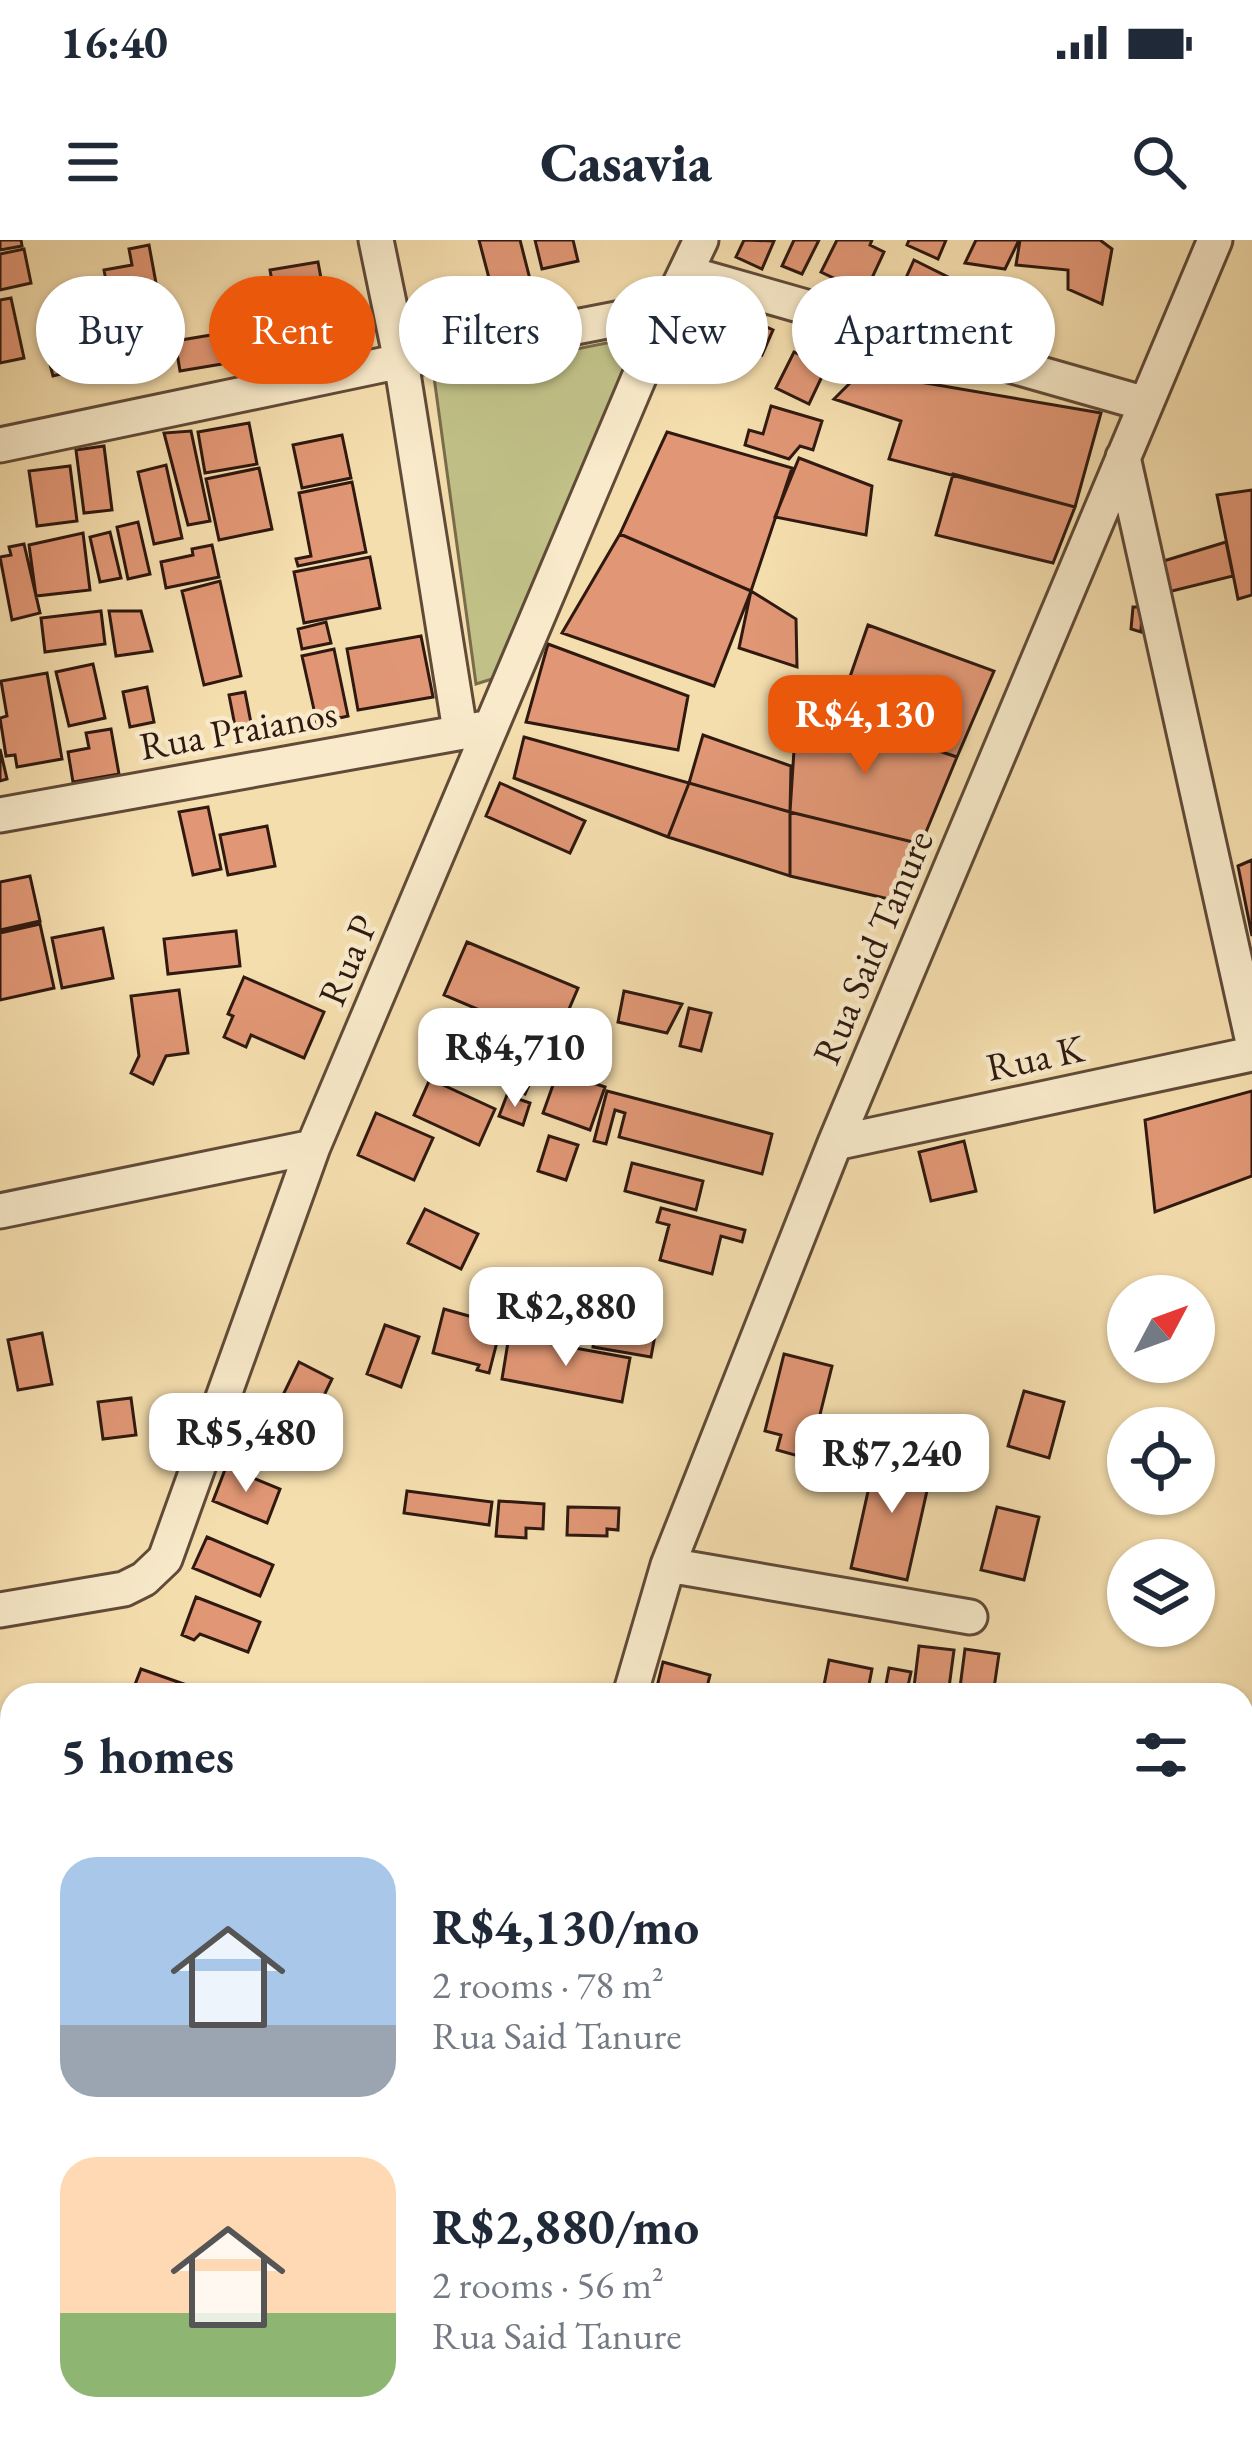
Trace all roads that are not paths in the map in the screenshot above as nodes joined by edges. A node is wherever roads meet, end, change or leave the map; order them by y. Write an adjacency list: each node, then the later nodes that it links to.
1 (376, 240): 6 (street)
2 (701, 240): 4 (street, Rua P)
3 (1215, 240): 10 (street, Rua Said Tanure)
4 (687, 273): 5 (street, Rua P); 10 (street)
5 (685, 276)
6 (399, 351)
7 (399, 361): 11 (street)
8 (406, 384): 13 (street)
9 (634, 384): 13 (street, Rua P)
10 (1146, 404): 12 (street, Rua Said Tanure)
11 (0, 445)
12 (1123, 458): 15 (street); 17 (street, Rua Said Tanure)
13 (476, 729): 14 (street, Rua Praianos); 18 (street, Rua P)
14 (0, 815)
15 (1252, 1038)
16 (1252, 1054): 17 (street, Rua K)
17 (836, 1143): 20 (street, Rua Said Tanure)
18 (313, 1147): 19 (street); 21 (street, Rua P)
19 (0, 1211)
20 (668, 1564): 22 (street); 23 (street, Rua Said Tanure)
21 (0, 1610)
22 (970, 1617)
23 (633, 1683)

